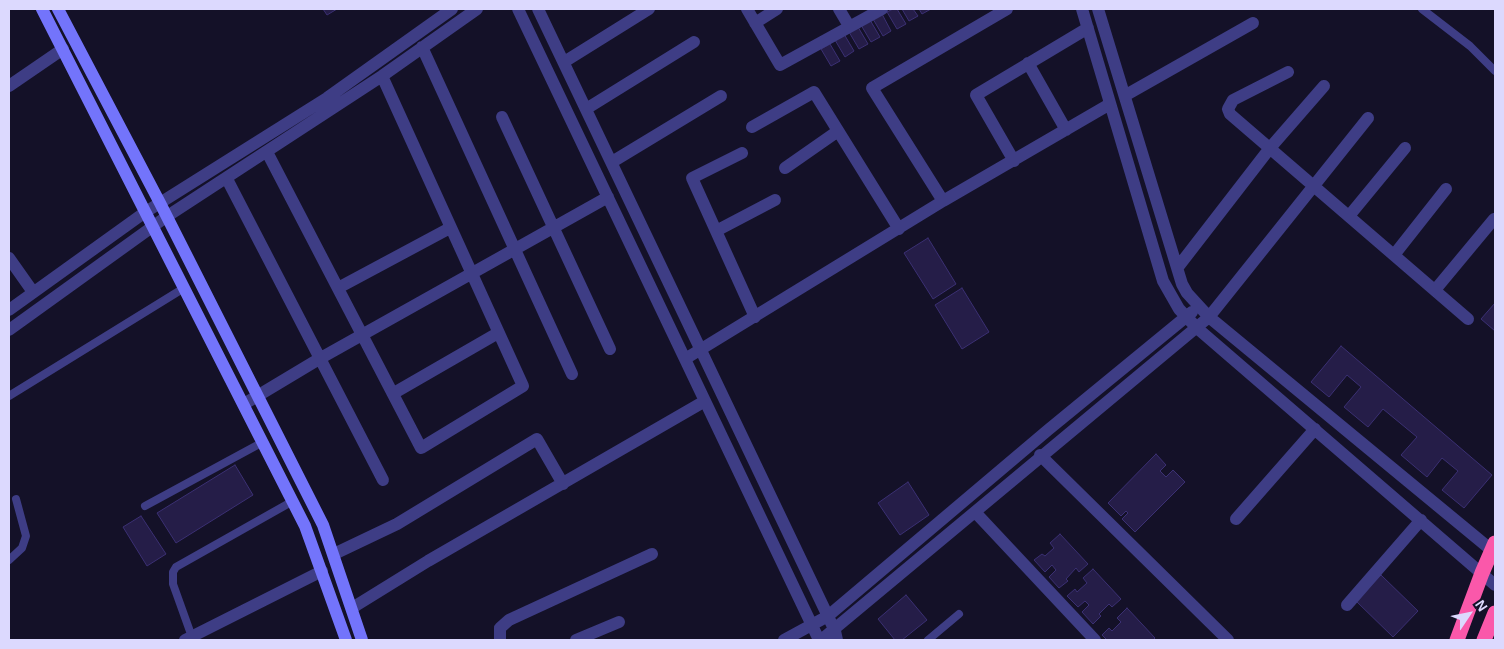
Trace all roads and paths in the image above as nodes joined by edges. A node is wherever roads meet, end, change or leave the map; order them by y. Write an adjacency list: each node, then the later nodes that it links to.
1 (42, 9): 22 (street)
2 (58, 9): 52 (street)
3 (452, 9): 52 (street)
4 (477, 9): 21 (street)
5 (518, 9): 49 (street)
6 (538, 9): 23 (street)
7 (649, 9): 23 (street)
8 (746, 9): 17 (street)
9 (777, 9): 17 (street)
10 (838, 9): 18 (street)
11 (882, 9): 18 (street)
12 (1007, 9): 51 (street)
13 (1082, 9): 19 (street)
14 (1098, 9): 30 (street)
15 (1422, 9): 25 (lane)
16 (1253, 22): 30 (street)
17 (755, 23): 18 (street)
18 (848, 26)
19 (1088, 28): 24 (street); 32 (street)
20 (694, 42): 33 (street)
21 (422, 47): 27 (street); 62 (street)
22 (62, 50): 28 (street); 53 (street)
23 (564, 62): 33 (street)
24 (1028, 63): 37 (street); 44 (street)
25 (1495, 71)
26 (1288, 72): 39 (street)
27 (382, 76): 41 (street); 58 (street)
28 (9, 86)
29 (1324, 86): 39 (street)
30 (1126, 95): 65 (street)
31 (721, 96): 43 (street)
32 (1110, 104): 37 (street); 74 (street)
33 (586, 108): 43 (street)
34 (502, 117): 59 (street)
35 (1368, 118): 47 (street)
36 (752, 127): 38 (street)
37 (1066, 130): 44 (street)
38 (838, 131): 45 (street); 60 (street)
39 (1270, 148): 47 (street); 65 (street)
40 (1405, 148): 54 (street)
41 (267, 152): 46 (street); 68 (street)
42 (742, 153): 61 (street)
43 (612, 162): 81 (street)
44 (1014, 162): 51 (street)
45 (785, 168)
46 (227, 179): 55 (street); 83 (street)
47 (1313, 185): 54 (street); 75 (street)
48 (1446, 189): 63 (street)
49 (608, 197): 59 (street); 84 (street)
50 (775, 200): 61 (street)
51 (943, 201): 60 (street)
52 (160, 203): 53 (street); 55 (street)
53 (144, 213): 57 (street); 70 (street)
54 (1348, 216): 63 (street)
55 (166, 217): 57 (street); 88 (street)
56 (1494, 220): 69 (street)
57 (152, 226): 67 (street); 78 (street)
58 (450, 228): 66 (street); 68 (street)
59 (553, 228): 62 (street); 82 (street)
60 (899, 229): 73 (street)
61 (716, 231): 73 (street)
62 (513, 249): 66 (street); 85 (street)
63 (1394, 255): 69 (street)
64 (9, 258): 70 (street)
65 (1178, 267): 71 (street)
66 (470, 274): 79 (street); 80 (street)
67 (184, 288): 87 (lane); 90 (street)
68 (338, 288): 80 (street)
69 (1434, 290): 76 (street)
70 (33, 292): 72 (street)
71 (1198, 306): 74 (street); 75 (street)
72 (9, 310)
73 (755, 317): 81 (street)
74 (1186, 317): 77 (street); 100 (street)
75 (1209, 317): 77 (street); 104 (street)
76 (1468, 319)
77 (1197, 328): 91 (street); 93 (street)
78 (9, 330)
79 (498, 333): 86 (street); 86 (street)
80 (363, 334): 83 (street); 86 (street)
81 (701, 349): 84 (street); 115 (street)
82 (610, 350)
83 (319, 359): 88 (street); 94 (street)
84 (685, 359): 89 (street)
85 (572, 374)
86 (394, 393)
87 (9, 396)
88 (257, 397): 90 (street); 105 (street)
89 (705, 401): 95 (street); 117 (street)
90 (244, 404): 92 (street)
91 (1315, 429): 101 (street); 102 (street)
92 (263, 442): 97 (street); 98 (lane)
93 (1040, 456): 99 (street); 128 (street)
94 (383, 480)
95 (562, 484): 105 (street); 112 (street)
96 (16, 499): 107 (lane)
97 (292, 501): 108 (street); 119 (lane)
98 (145, 506)
99 (975, 512): 103 (street); 127 (street)
100 (942, 519): 103 (street); 115 (street)
101 (1236, 519)
102 (1421, 520): 109 (street); 111 (street)
103 (950, 532): 118 (street)
104 (1494, 548): 109 (highway)
105 (334, 554): 112 (street)
106 (652, 554): 122 (street)
107 (9, 560)
108 (322, 571): 119 (street); 120 (street)
109 (1482, 573): 110 (street); 129 (highway)
110 (1495, 584)
111 (1347, 605)
112 (352, 608): 121 (street)
113 (1495, 613): 130 (highway)
114 (959, 614): 126 (lane)
115 (828, 616): 117 (street); 118 (street)
116 (619, 622): 123 (street)
117 (812, 626): 124 (street); 125 (street)
118 (836, 636): 125 (street)
119 (189, 638)
120 (346, 640)
121 (362, 640)
122 (500, 640)
123 (576, 640)
124 (784, 640)
125 (820, 640)
126 (928, 640)
127 (1095, 640)
128 (1228, 640)
129 (1457, 640)
130 (1484, 640)

